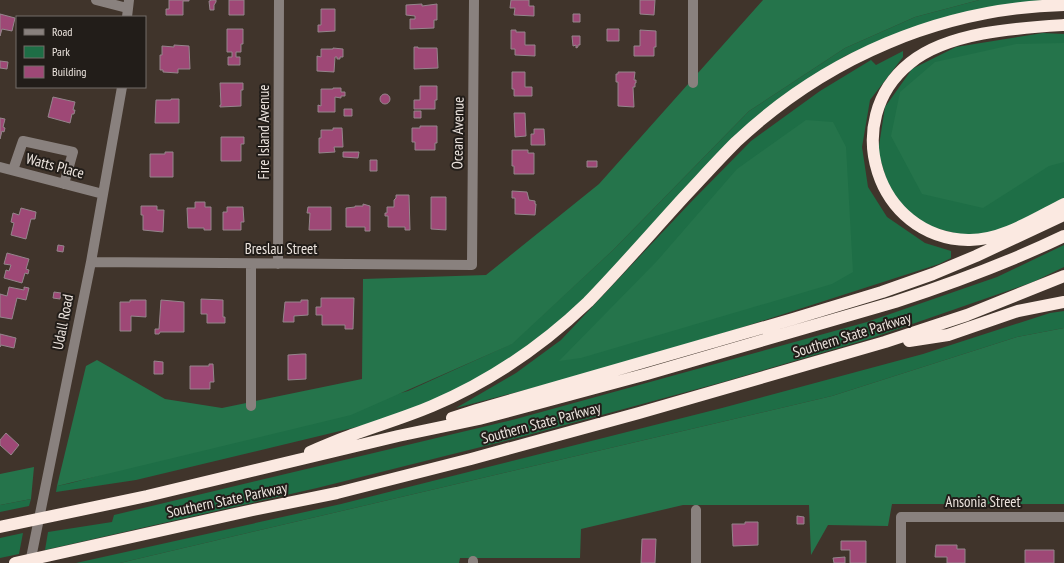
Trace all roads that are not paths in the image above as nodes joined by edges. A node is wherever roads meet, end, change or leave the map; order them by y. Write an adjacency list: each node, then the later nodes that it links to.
1 (96, 0): 6 (street)
2 (279, 0): 19 (street, Fire Island Avenue)
3 (474, 0): 20 (street, Ocean Avenue)
4 (693, 0): 8 (street)
5 (1064, 5): 26 (highway)
6 (127, 8)
7 (1064, 25): 14 (highway)
8 (693, 83)
9 (122, 88): 13 (street, Udall Road)
10 (0, 167): 11 (street, Watts Place)
11 (13, 170): 12 (street, Watts Place); 12 (street)
12 (64, 184): 13 (street, Watts Place)
13 (103, 194): 17 (street, Udall Road)
14 (1064, 204)
15 (1064, 215): 25 (highway, Southern State Parkway)
16 (1064, 236): 25 (highway, Southern State Parkway)
17 (91, 262): 18 (street, Breslau Street); 31 (street, Udall Road)
18 (251, 264): 19 (street, Breslau Street); 24 (street)
19 (278, 264): 20 (street, Breslau Street)
20 (472, 266)
21 (1064, 276): 23 (highway, Southern State Parkway)
22 (1064, 302): 23 (highway)
23 (865, 348): 30 (highway, Southern State Parkway)
24 (250, 406)
25 (398, 436): 26 (highway, Southern State Parkway)
26 (272, 467): 29 (highway, Southern State Parkway)
27 (696, 510): 32 (street)
28 (1064, 517): 33 (street, Ansonia Street)
29 (0, 528)
30 (15, 563)
31 (30, 563)
32 (696, 563)
33 (901, 563)

